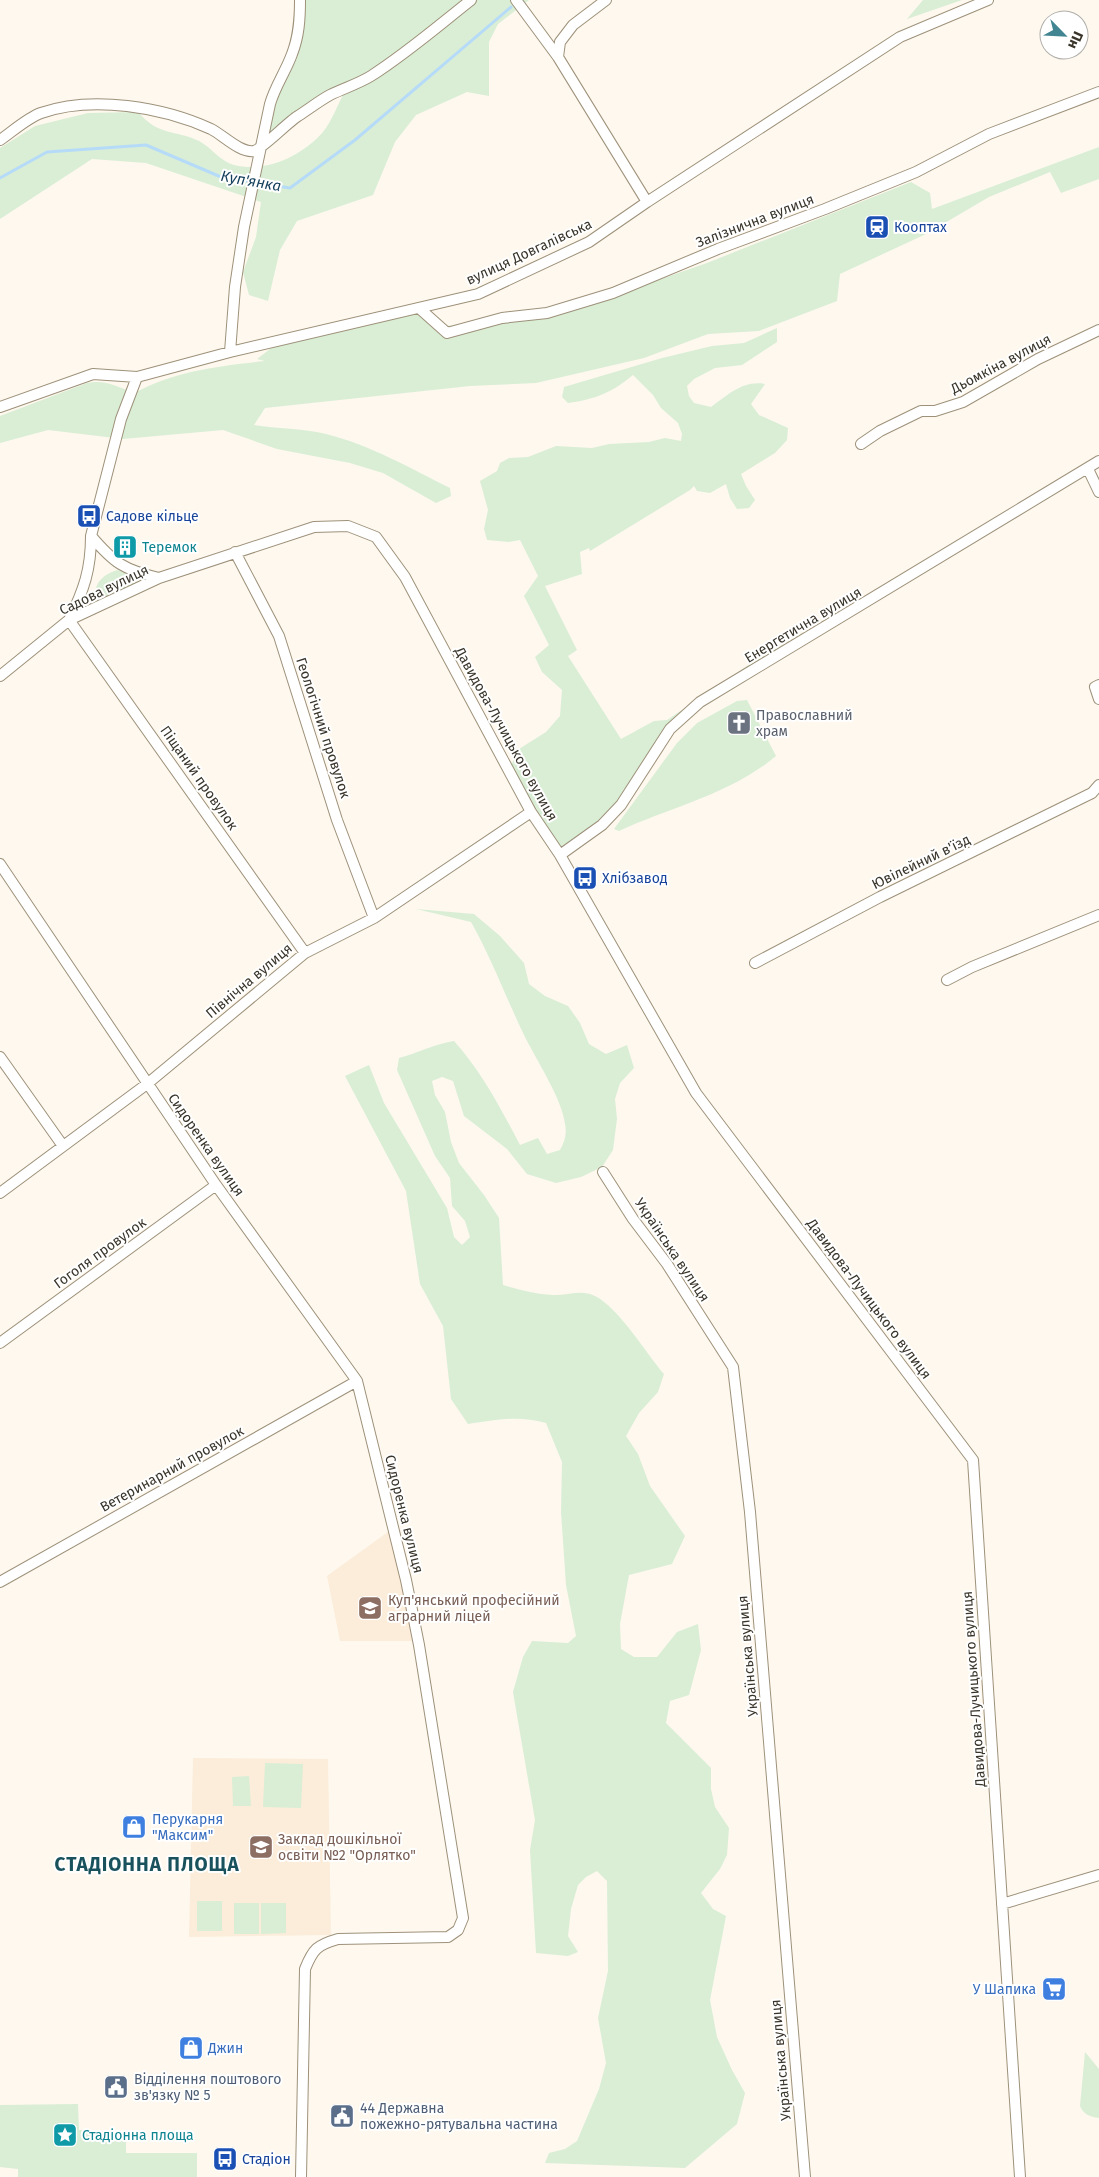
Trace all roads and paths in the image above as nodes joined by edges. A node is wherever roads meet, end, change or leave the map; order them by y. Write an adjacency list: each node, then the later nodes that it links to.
1 (300, 0): 9 (street)
2 (470, 0): 9 (street)
3 (516, 0): 6 (street)
4 (606, 0): 6 (street)
5 (988, 0): 10 (street, вулиця Довгалівська)
6 (558, 57): 10 (street)
7 (1099, 92): 11 (street, Залізнична вулиця)
8 (0, 140): 9 (street)
9 (260, 149): 13 (street)
10 (647, 202): 11 (street, вулиця Довгалівська)
11 (419, 308): 13 (street, вулиця Довгалівська)
12 (1099, 330): 16 (street, Дьомкіна вулиця)
13 (230, 352): 14 (street, вулиця Довгалівська)
14 (137, 377): 15 (street, вулиця Довгалівська); 20 (street)
15 (0, 407)
16 (861, 444)
17 (1099, 461): 18 (street, Енергетична вулиця)
18 (1088, 469): 19 (street); 30 (street, Енергетична вулиця)
19 (1099, 492)
20 (91, 536): 23 (street); 24 (street)
21 (376, 537): 22 (street, Садова вулиця); 29 (street, Давидова-Лучицького вулиця)
22 (235, 552): 23 (street, Садова вулиця); 33 (street, Геологічний провулок)
23 (159, 578): 24 (street, Садова вулиця)
24 (69, 620): 25 (street, Садова вулиця); 34 (street, Піщаний провулок)
25 (0, 676)
26 (1099, 685): 27 (street)
27 (1099, 699)
28 (1099, 785): 35 (street, Ювілейний в'їзд)
29 (531, 812): 30 (street, Давидова-Лучицького вулиця); 33 (street, Північна вулиця)
30 (560, 855): 47 (street, Давидова-Лучицького вулиця)
31 (0, 864): 38 (street, Сидоренка вулиця)
32 (1099, 916): 36 (street)
33 (374, 918): 34 (street, Північна вулиця)
34 (305, 953): 38 (street, Північна вулиця)
35 (755, 963)
36 (947, 980)
37 (0, 1057): 39 (street)
38 (147, 1084): 39 (street, Північна вулиця); 41 (street, Сидоренка вулиця)
39 (63, 1146): 42 (street, Північна вулиця)
40 (603, 1172): 49 (street, Українська вулиця)
41 (216, 1185): 43 (street, Гоголя провулок); 44 (street, Сидоренка вулиця)
42 (0, 1193)
43 (0, 1343)
44 (357, 1381): 45 (street, Ветеринарний провулок); 48 (street, Сидоренка вулиця)
45 (0, 1582)
46 (1099, 1875): 47 (street)
47 (1002, 1904): 50 (street, Давидова-Лучицького вулиця)
48 (301, 2177)
49 (804, 2177)
50 (1020, 2177)

